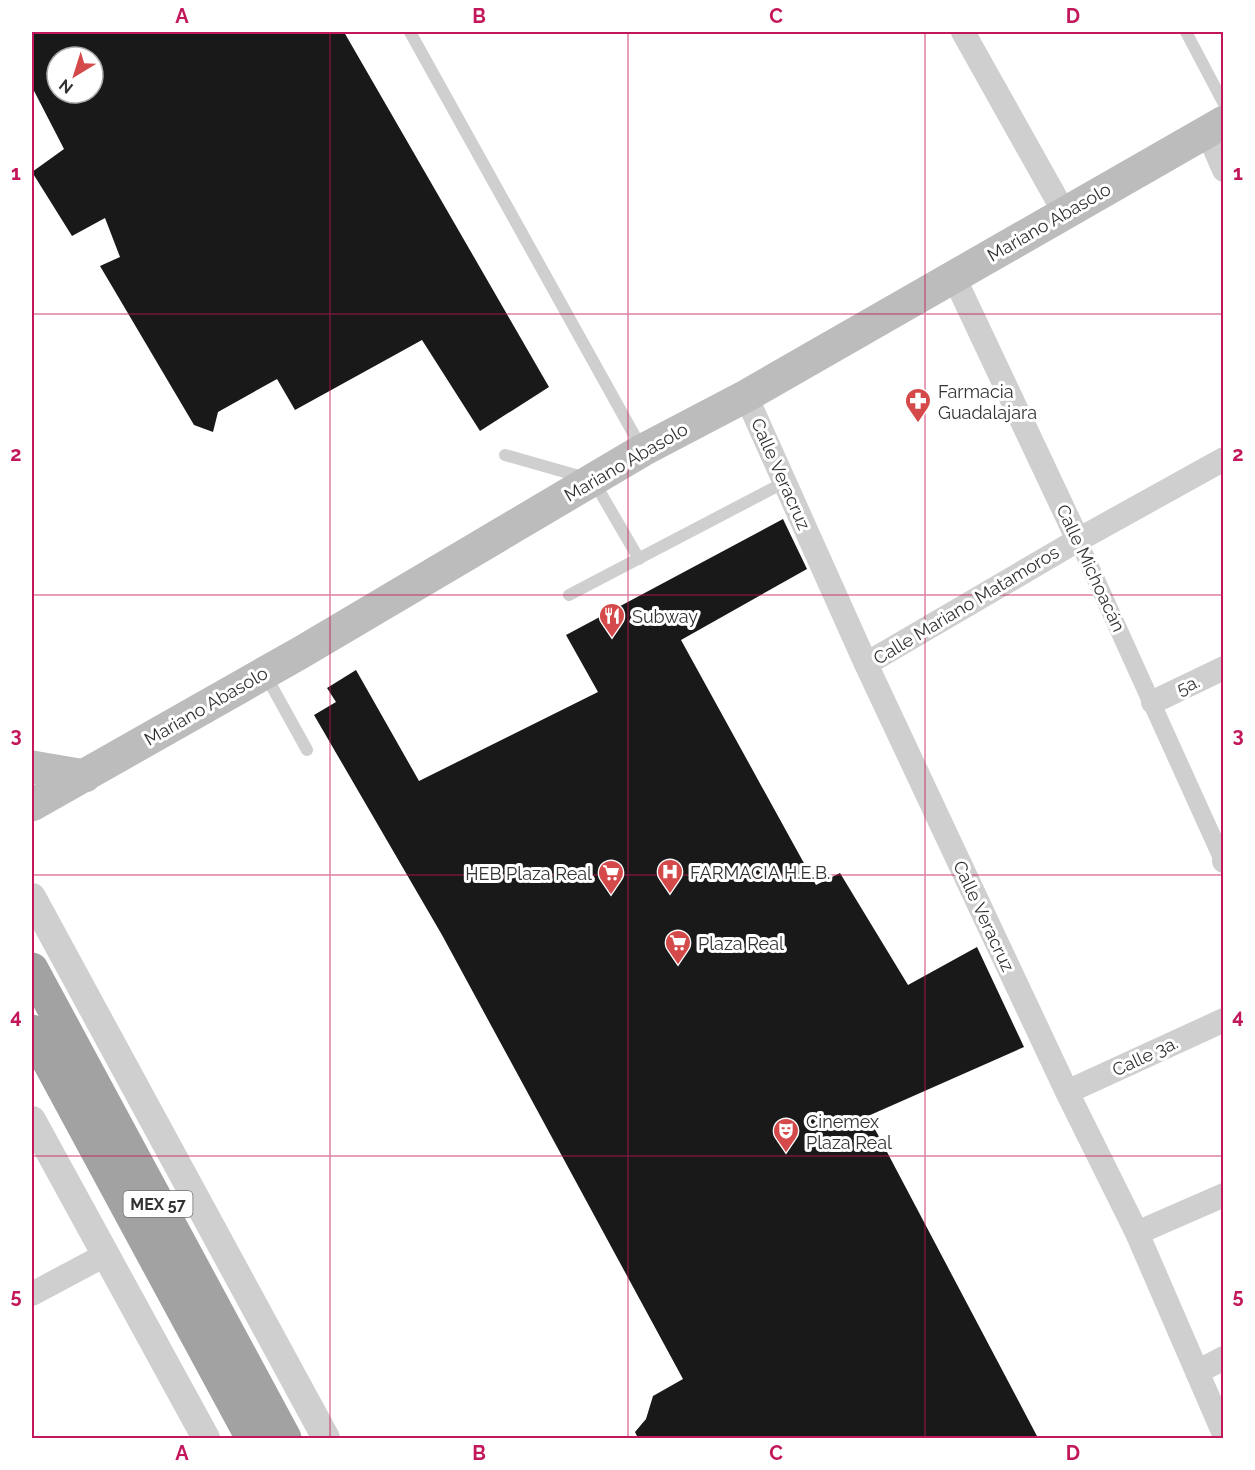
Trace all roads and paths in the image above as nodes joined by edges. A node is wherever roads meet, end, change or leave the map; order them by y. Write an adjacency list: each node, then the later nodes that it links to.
1 (410, 32): 10 (lane)
2 (963, 32): 7 (street)
3 (1186, 32): 4 (lane)
4 (1224, 104)
5 (1215, 127): 6 (street); 7 (main road, Mariano Abasolo)
6 (1224, 170)
7 (1065, 214): 8 (main road, Mariano Abasolo)
8 (954, 277): 9 (main road, Mariano Abasolo); 15 (street, Calle Michoacán)
9 (746, 396): 10 (main road, Mariano Abasolo); 14 (street, Calle Veracruz)
10 (643, 450): 13 (main road, Mariano Abasolo)
11 (505, 455): 13 (lane)
12 (1224, 459): 15 (street, Calle Mariano Matamoros)
13 (593, 480): 16 (lane); 20 (main road, Mariano Abasolo)
14 (785, 482): 16 (lane); 18 (street, Calle Veracruz)
15 (1077, 540): 18 (street, Calle Mariano Matamoros); 21 (street, Calle Michoacán)
16 (639, 559): 17 (lane)
17 (569, 595)
18 (866, 664): 31 (street, Calle Veracruz)
19 (1224, 668): 21 (street, 5a.)
20 (264, 673): 22 (lane); 24 (main road, Mariano Abasolo)
21 (1153, 702): 26 (street, Calle Michoacán)
22 (307, 750)
23 (32, 767): 24 (main road)
24 (85, 776): 25 (main road, Mariano Abasolo)
25 (32, 805)
26 (1223, 859)
27 (32, 897): 39 (street)
28 (32, 969): 44 (highway, MEX 57, bridge)
29 (1224, 1020): 31 (street, Calle 3a.)
30 (32, 1032): 43 (highway, MEX 57, bridge)
31 (1067, 1092): 34 (street, Calle Veracruz)
32 (32, 1120): 35 (street)
33 (1224, 1195): 34 (street)
34 (1137, 1233): 38 (street, Calle Veracruz)
35 (105, 1255): 36 (street); 39 (street); 41 (street); 42 (street)
36 (32, 1294)
37 (1224, 1358): 38 (street)
38 (1197, 1371): 40 (street, Calle Veracruz)
39 (319, 1427)
40 (1224, 1434)
41 (206, 1438)
42 (227, 1438)
43 (252, 1438)
44 (285, 1438)

